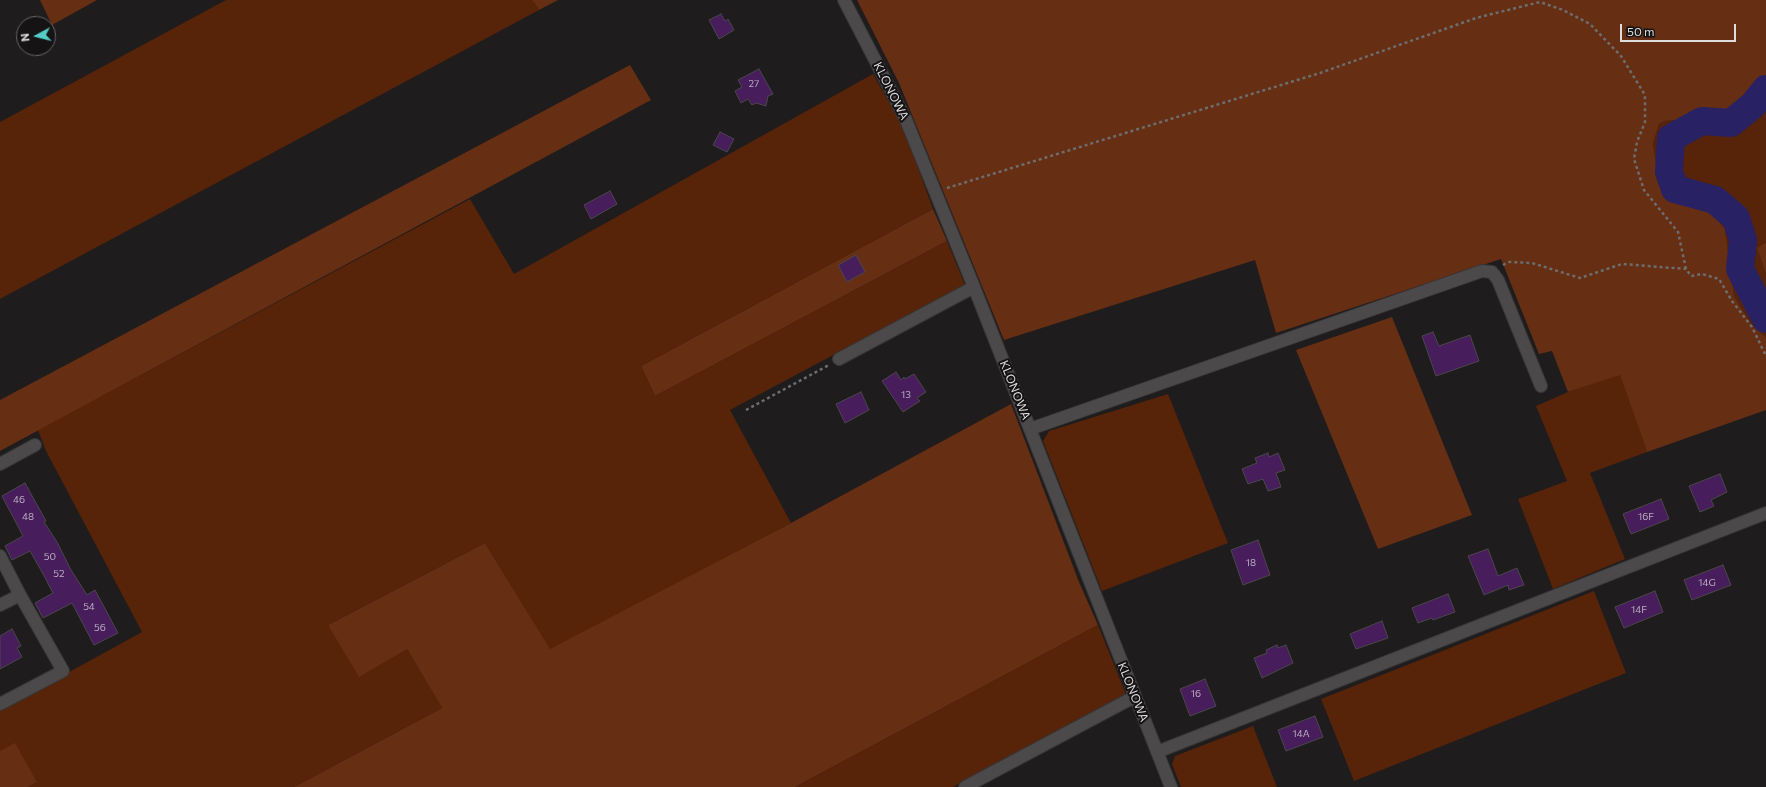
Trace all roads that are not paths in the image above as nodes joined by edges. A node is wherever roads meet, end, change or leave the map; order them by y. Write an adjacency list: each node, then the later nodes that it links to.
1 (844, 0): 2 (street, KLONOWA)
2 (974, 287): 3 (street); 5 (street, KLONOWA)
3 (840, 359)
4 (1541, 386): 5 (street)
5 (1030, 429): 12 (street, KLONOWA)
6 (35, 445): 7 (street)
7 (0, 464)
8 (1766, 513): 14 (street)
9 (0, 556): 10 (street)
10 (20, 595): 11 (street); 13 (street)
11 (0, 605)
12 (1134, 697): 14 (street, KLONOWA); 15 (street)
13 (0, 704)
14 (1157, 752): 16 (street, KLONOWA)
15 (965, 787)
16 (1171, 787)

